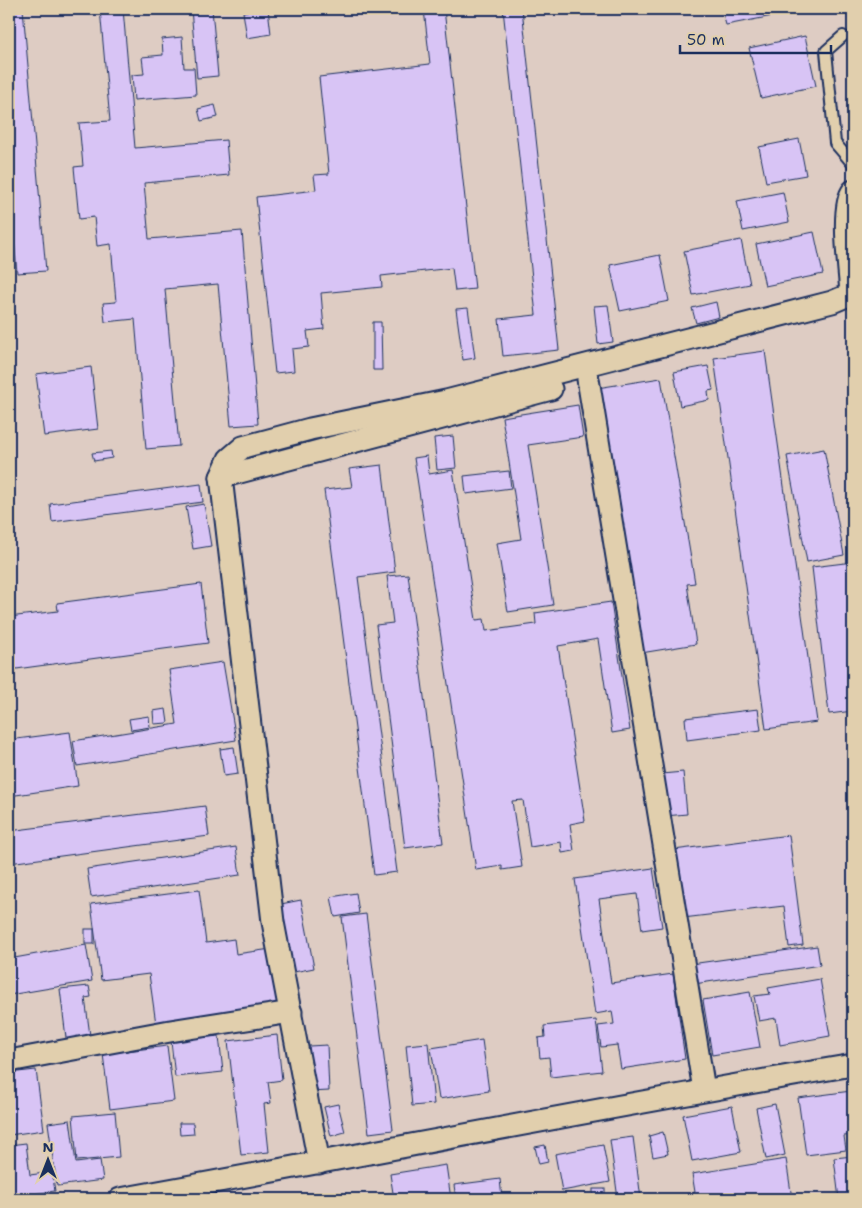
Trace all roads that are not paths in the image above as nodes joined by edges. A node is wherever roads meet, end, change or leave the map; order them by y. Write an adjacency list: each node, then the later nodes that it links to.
1 (843, 36): 2 (lane)
2 (853, 164)
3 (853, 191): 6 (street)
4 (853, 310): 5 (street)
5 (588, 379): 6 (street); 10 (street)
6 (221, 478): 7 (street)
7 (291, 1012): 8 (street); 11 (street)
8 (9, 1061)
9 (853, 1065): 10 (street)
10 (704, 1090): 11 (street)
11 (318, 1163): 12 (street)
12 (120, 1199)

